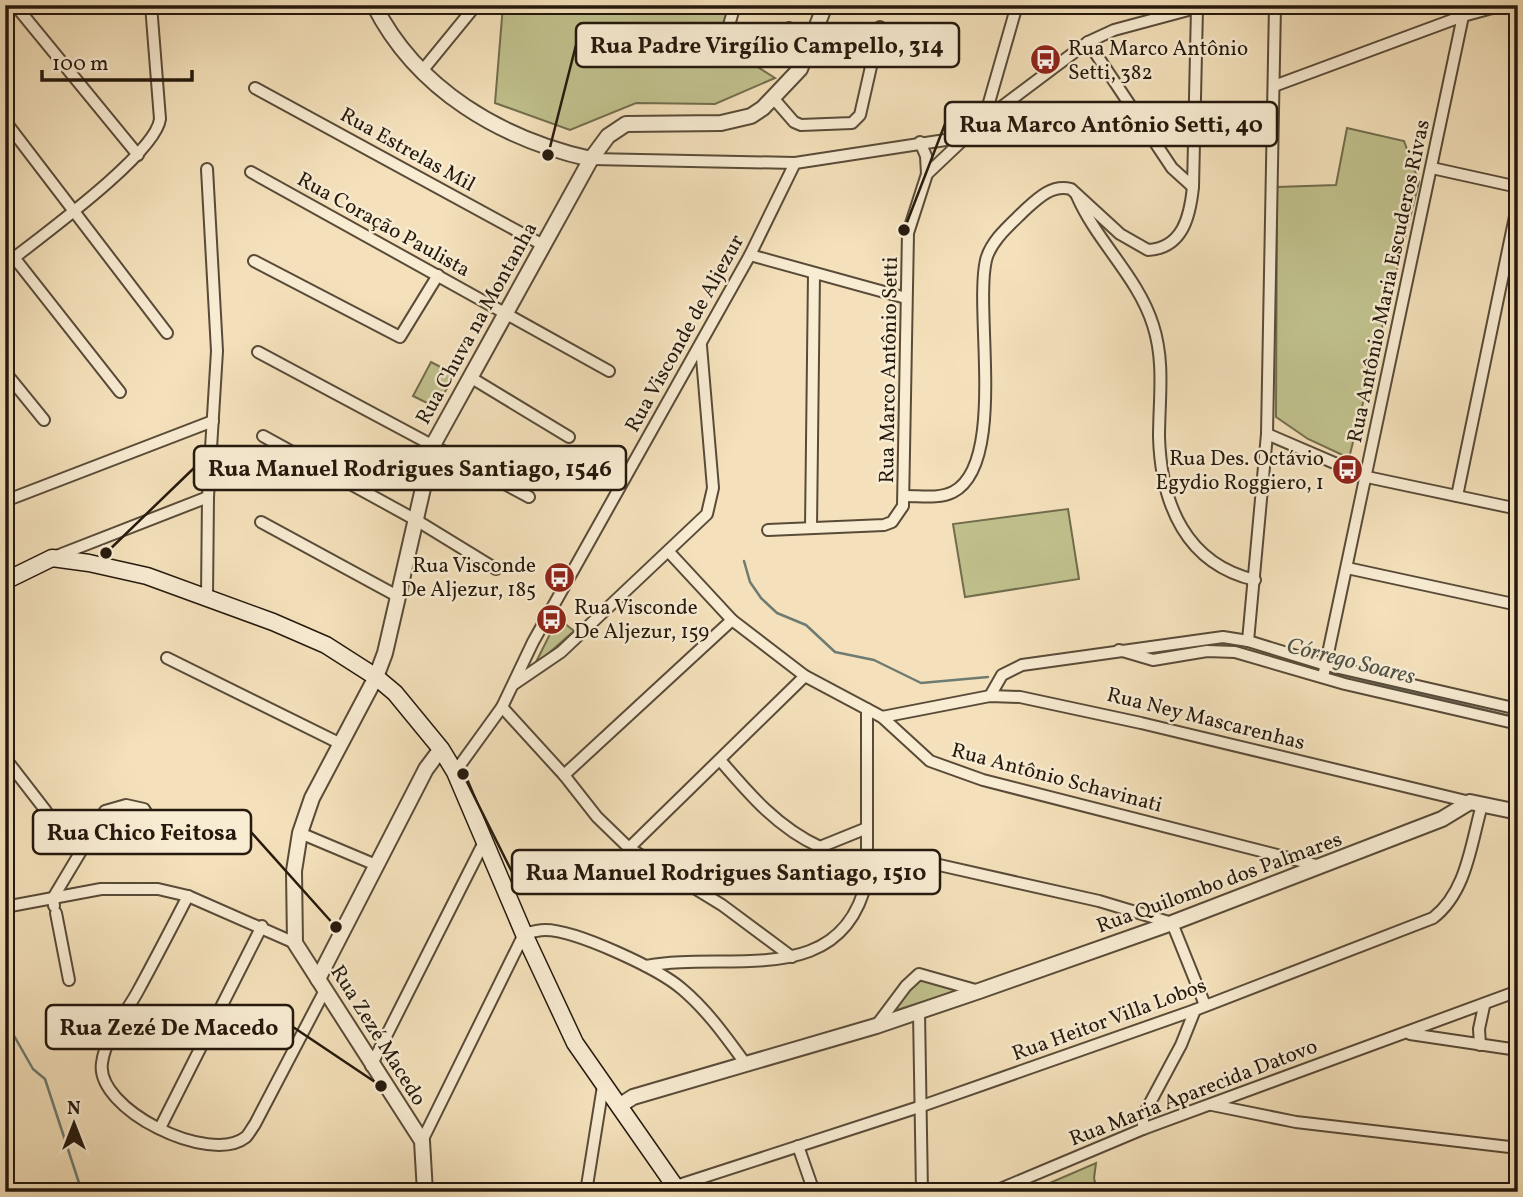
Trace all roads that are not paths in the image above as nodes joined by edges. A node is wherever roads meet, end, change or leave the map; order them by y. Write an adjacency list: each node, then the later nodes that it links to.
1 (15, 5): 23 (street)
2 (151, 5): 23 (street)
3 (374, 5): 15 (street)
4 (476, 5): 15 (street)
5 (735, 5): 13 (street)
6 (825, 5): 18 (street, Rua Chuva na Montanha)
7 (1017, 5): 19 (street)
8 (1275, 5): 16 (street)
9 (1503, 5): 11 (street)
10 (1202, 7): 14 (street, Rua Marco Antônio Setti); 30 (street)
11 (1463, 16): 16 (street); 26 (street, Rua Antônio Maria Escuderos Rivas)
12 (880, 27): 18 (street)
13 (789, 28)
14 (1088, 42): 19 (street, Rua Marco Antônio Setti); 30 (street)
15 (422, 71): 24 (street)
16 (1274, 86): 53 (street)
17 (255, 88): 35 (street, Rua Estrelas Mil)
18 (774, 99): 24 (street, Rua Chuva na Montanha)
19 (984, 120): 21 (street, Rua Marco Antônio Setti)
20 (5, 121): 34 (street)
21 (965, 137): 22 (street); 29 (street, Rua Marco Antônio Setti)
22 (920, 142): 25 (street); 29 (street)
23 (138, 155): 34 (street)
24 (591, 159): 25 (street); 35 (street, Rua Chuva na Montanha)
25 (794, 163): 37 (street, Rua Visconde de Aljezur)
26 (1432, 168): 31 (street); 57 (street, Rua Antônio Maria Escuderos Rivas)
27 (207, 169): 52 (street)
28 (251, 172): 41 (street, Rua Coração Paulista)
29 (927, 174): 42 (street, Rua Marco Antônio Setti)
30 (1193, 187): 32 (street)
31 (1518, 187)
32 (1071, 191): 58 (street); 72 (street)
33 (1518, 202): 59 (street)
34 (75, 209): 38 (street); 44 (street)
35 (543, 245): 43 (street, Rua Chuva na Montanha)
36 (5, 246): 38 (street)
37 (750, 255): 40 (street); 45 (street, Rua Visconde de Aljezur)
38 (10, 261): 50 (street)
39 (254, 261): 41 (street)
40 (814, 273): 42 (street); 66 (street)
41 (438, 275): 43 (street, Rua Coração Paulista)
42 (906, 298): 58 (street, Rua Marco Antônio Setti)
43 (505, 314): 47 (street, Rua Coração Paulista); 49 (street, Rua Chuva na Montanha)
44 (167, 333)
45 (701, 346): 68 (street); 84 (street, Rua Visconde de Aljezur)
46 (258, 352): 56 (street)
47 (609, 371)
48 (5, 372): 51 (street)
49 (470, 377): 55 (street); 56 (street, Rua Chuva na Montanha)
50 (120, 392)
51 (44, 420)
52 (213, 421): 60 (street); 62 (street)
53 (1267, 434): 57 (street); 72 (street)
54 (263, 436): 64 (street)
55 (569, 437)
56 (433, 445): 61 (street); 64 (street, Rua Chuva na Montanha)
57 (1367, 477): 59 (street); 70 (street, Rua Antônio Maria Escuderos Rivas)
58 (906, 496): 66 (street, Rua Marco Antônio Setti)
59 (1457, 496): 63 (street)
60 (208, 497): 69 (street); 74 (street)
61 (529, 497)
62 (5, 501)
63 (1518, 509)
64 (416, 520): 71 (street); 75 (street, Rua Chuva na Montanha)
65 (261, 522): 75 (street)
66 (811, 528): 67 (street, Rua Marco Antônio Setti)
67 (768, 530)
68 (669, 552): 77 (street, Rua Antônio Schavinati); 84 (street)
69 (52, 558): 73 (main road); 74 (main road)
70 (1347, 568): 76 (street); 81 (street, Rua Antônio Maria Escuderos Rivas)
71 (496, 569)
72 (1255, 580): 78 (street)
73 (5, 581)
74 (208, 597): 83 (main road)
75 (399, 597): 83 (street, Rua Chuva na Montanha)
76 (1518, 605)
77 (732, 620): 82 (street, Rua Antônio Schavinati); 96 (street)
78 (1248, 641): 79 (street); 81 (street)
79 (1119, 650): 81 (street); 85 (street)
80 (167, 658): 91 (street)
81 (1324, 671): 88 (street); 90 (street)
82 (805, 676): 87 (street, Rua Antônio Schavinati); 94 (street)
83 (376, 677): 91 (street); 92 (main road)
84 (512, 684): 86 (street, Rua Visconde de Aljezur)
85 (990, 696): 89 (street, Rua Ney Mascarenhas); 97 (street, Rua Ney Mascarenhas)
86 (502, 707): 95 (street, Rua Visconde de Aljezur); 96 (street)
87 (867, 709): 89 (street, Rua Antônio Schavinati); 100 (street)
88 (1518, 709)
89 (882, 717): 107 (street, Rua Antônio Schavinati)
90 (1518, 724)
91 (341, 744): 101 (street)
92 (441, 749): 95 (main road); 106 (street)
93 (5, 758): 98 (street)
94 (720, 760): 100 (street); 104 (street)
95 (455, 772): 103 (main road)
96 (564, 775): 104 (street)
97 (1476, 803): 99 (street, Rua Ney Mascarenhas); 107 (street, Rua Quilombo dos Palmares); 122 (street, Rua Heitor Villa Lobos)
98 (46, 811)
99 (1518, 812)
100 (867, 828): 115 (street)
101 (300, 833): 106 (street); 114 (street)
102 (152, 839): 109 (street)
103 (484, 842): 113 (main road); 129 (street)
104 (629, 848): 115 (street)
105 (917, 860): 111 (street)
106 (376, 864): 118 (street)
107 (1323, 866): 111 (street, Rua Quilombo dos Palmares)
108 (188, 896): 109 (street); 112 (street); 135 (street)
109 (54, 906): 110 (street); 117 (street)
110 (5, 907)
111 (1172, 923): 119 (street, Rua Quilombo dos Palmares); 122 (street)
112 (262, 926): 114 (street); 135 (street)
113 (524, 934): 116 (street); 130 (main road); 137 (street)
114 (295, 943): 118 (street, Rua Zezé Macedo)
115 (792, 957): 116 (street)
116 (646, 966): 128 (street)
117 (69, 980)
118 (321, 985): 129 (street, Rua Zezé Macedo); 135 (street)
119 (979, 991): 123 (street, Rua Quilombo dos Palmares); 124 (street)
120 (1518, 991): 121 (street, Rua Maria Aparecida Datovo)
121 (1484, 1006): 125 (street, Rua Maria Aparecida Datovo); 126 (street)
122 (1200, 1007): 133 (street, Rua Heitor Villa Lobos); 136 (street)
123 (919, 1012): 124 (street, Rua Quilombo dos Palmares); 133 (street)
124 (876, 1026): 128 (street, Rua Quilombo dos Palmares)
125 (1408, 1033): 126 (street); 131 (street, Rua Maria Aparecida Datovo)
126 (1480, 1045): 127 (street)
127 (1518, 1050)
128 (745, 1063): 132 (street, Rua Quilombo dos Palmares)
129 (372, 1066): 137 (street, Rua Zezé Macedo)
130 (603, 1086): 132 (main road); 134 (street)
131 (1210, 1104): 136 (street, Rua Maria Aparecida Datovo); 139 (street)
132 (619, 1106): 134 (street); 140 (main road)
133 (919, 1107): 138 (street, Rua Heitor Villa Lobos); 145 (street)
134 (600, 1118): 143 (street)
135 (160, 1128)
136 (1143, 1129): 141 (street, Rua Maria Aparecida Datovo)
137 (422, 1141): 142 (street)
138 (798, 1146): 140 (street, Rua Heitor Villa Lobos); 144 (street)
139 (1518, 1148)
140 (677, 1189)
141 (996, 1189): 146 (street)
142 (425, 1192)
143 (586, 1192)
144 (814, 1192)
145 (922, 1192)
146 (1044, 1192)

